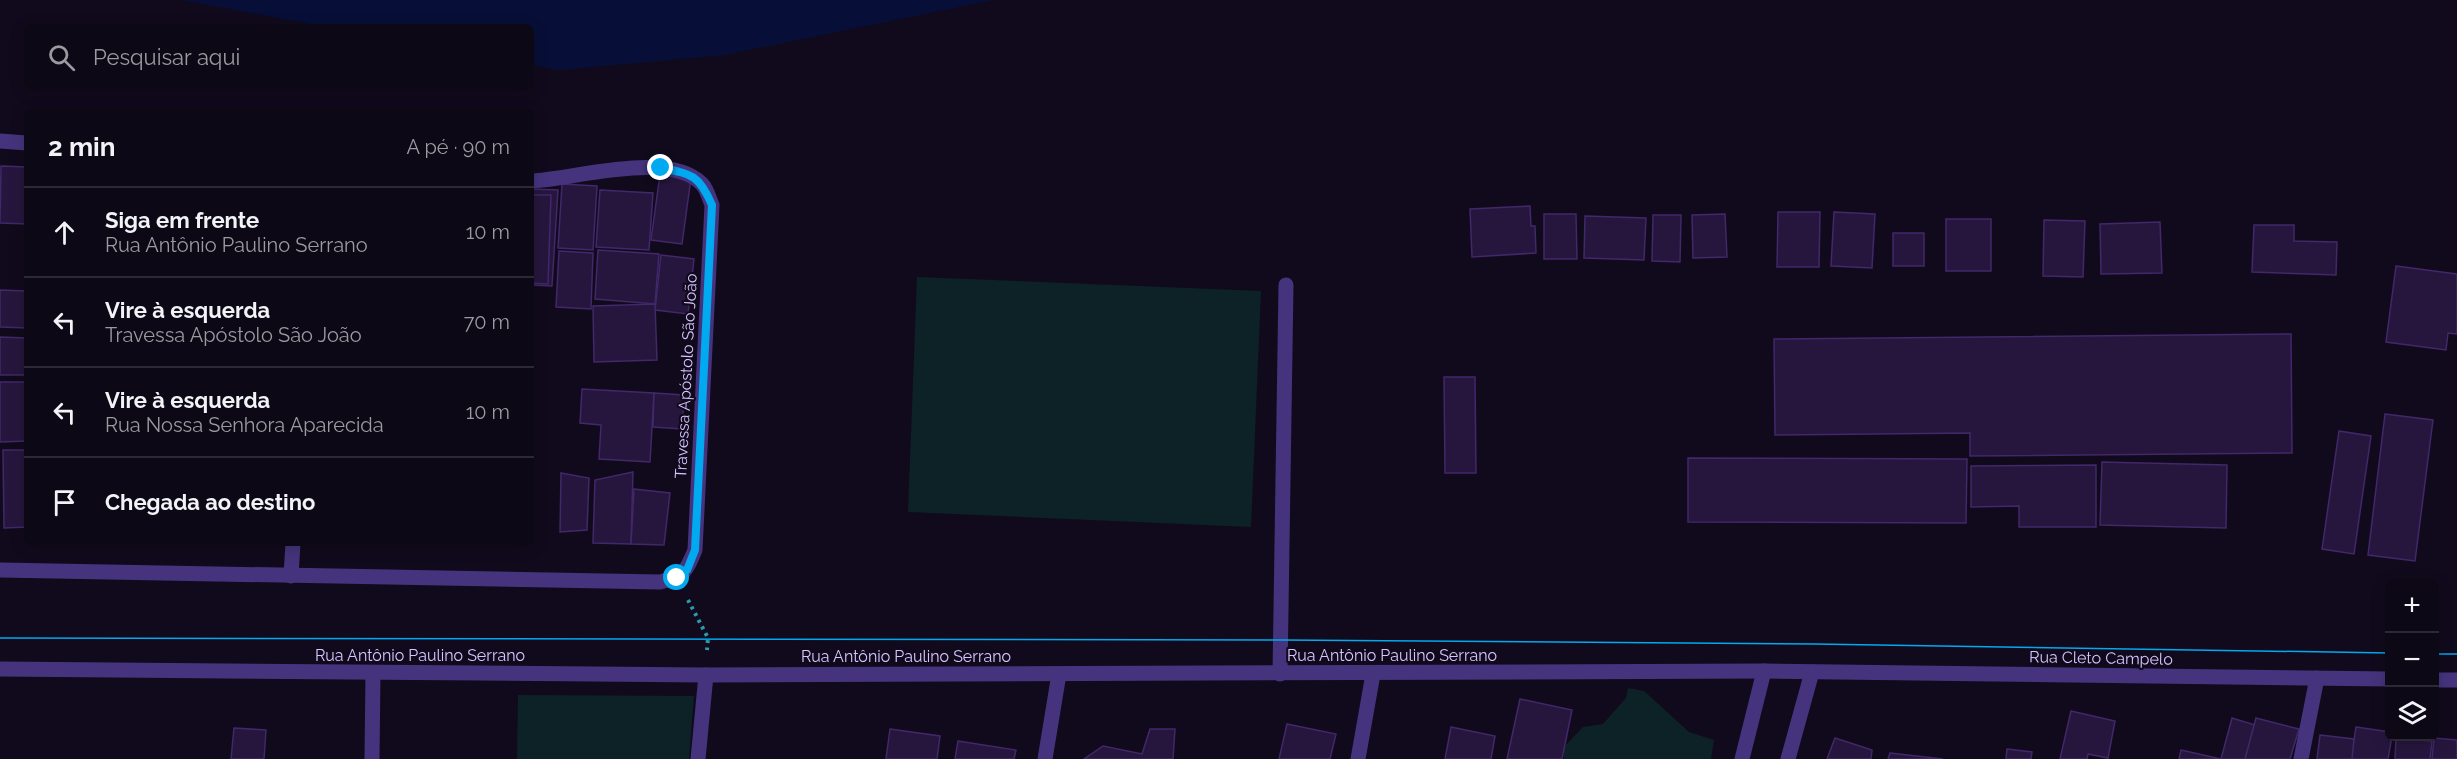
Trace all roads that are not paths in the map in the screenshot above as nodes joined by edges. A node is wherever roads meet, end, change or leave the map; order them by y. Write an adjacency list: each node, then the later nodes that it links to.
1 (0, 141): 2 (street)
2 (24, 143)
3 (534, 181): 7 (street, Travessa Apóstolo São João)
4 (1286, 285): 13 (street)
5 (293, 546): 7 (street)
6 (0, 570): 7 (street)
7 (291, 576)
8 (0, 669): 11 (street, Rua Antônio Paulino Serrano)
9 (1764, 671): 10 (street, Rua Antônio Paulino Serrano); 14 (street, Rua Antônio Paulino Serrano); 24 (street)
10 (1812, 672): 16 (street, Rua Cleto Campelo); 25 (street)
11 (374, 673): 15 (street, Rua Antônio Paulino Serrano); 20 (street)
12 (1059, 674): 13 (street, Rua Antônio Paulino Serrano); 15 (street, Rua Antônio Paulino Serrano); 22 (street)
13 (1280, 674): 14 (street, Rua Antônio Paulino Serrano)
14 (1373, 674): 23 (street)
15 (706, 675): 21 (street)
16 (2317, 678): 17 (street, Rua Cleto Campelo); 26 (street)
17 (2385, 679)
18 (2439, 680): 19 (street)
19 (2457, 680)
20 (372, 759)
21 (698, 759)
22 (1045, 759)
23 (1358, 759)
24 (1742, 759)
25 (1788, 759)
26 (2301, 759)

